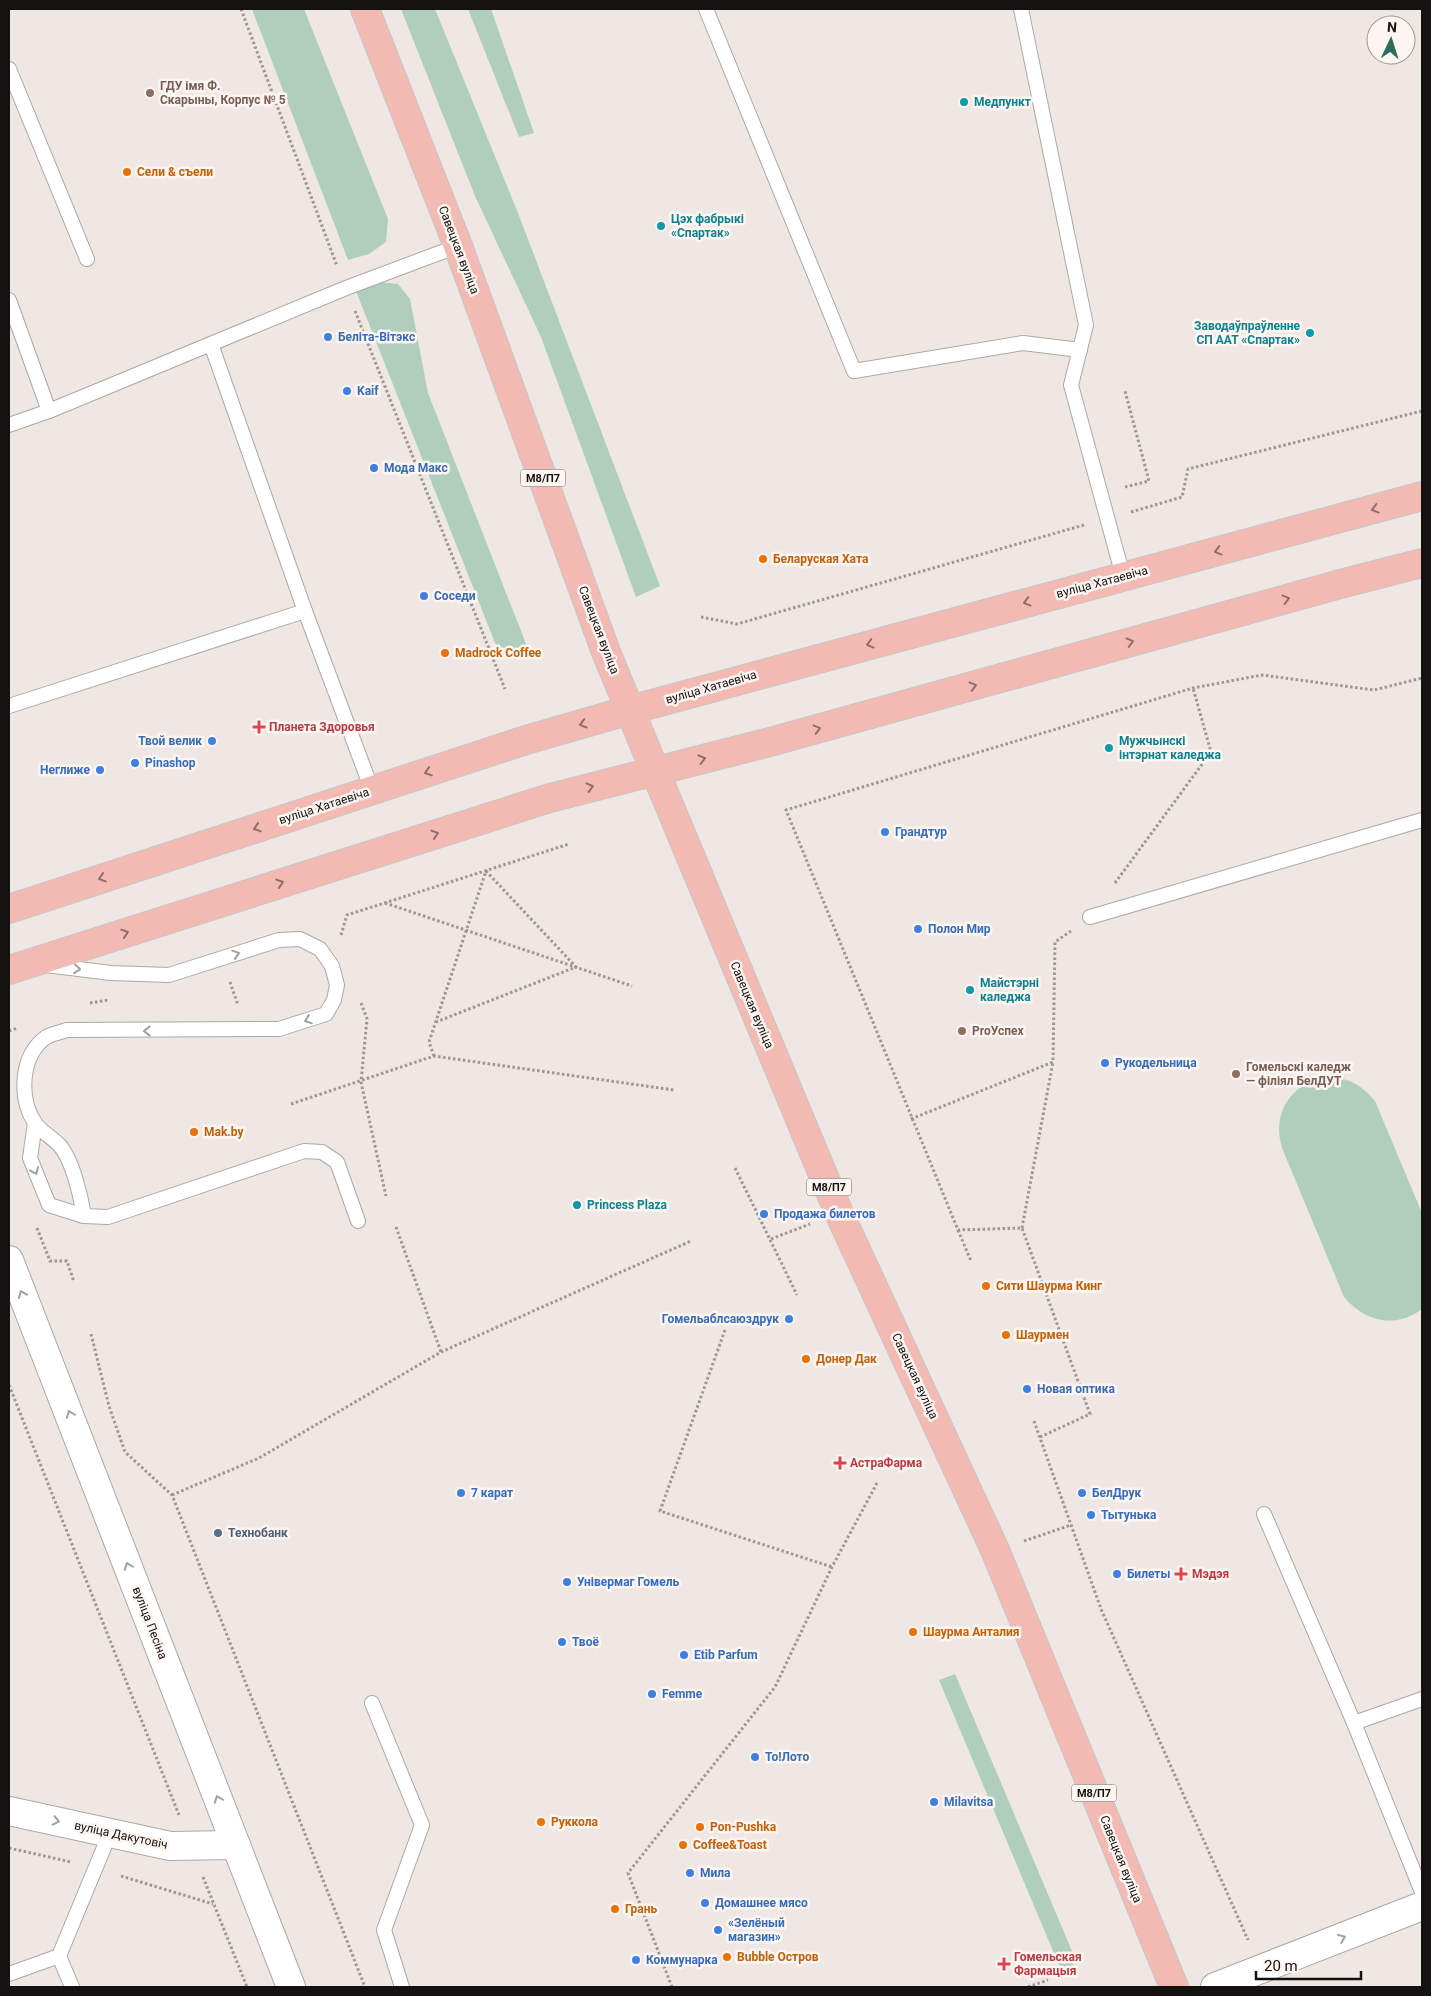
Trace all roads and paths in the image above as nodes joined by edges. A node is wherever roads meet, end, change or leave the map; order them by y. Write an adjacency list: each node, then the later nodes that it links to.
1 (241, 9): 8 (path)
2 (365, 9): 6 (main road, Савецкая вуліца / М8/П7)
3 (706, 9): 11 (lane)
4 (1021, 9): 11 (lane)
5 (9, 69): 7 (lane)
6 (458, 246): 8 (lane); 27 (main road, Савецкая вуліца / М8/П7)
7 (87, 259)
8 (346, 288): 10 (lane); 25 (path)
9 (9, 300): 13 (lane)
10 (211, 344): 13 (lane); 21 (lane)
11 (1080, 350): 16 (lane)
12 (1126, 391): 16 (path)
13 (49, 411): 15 (lane)
14 (1422, 411): 18 (path)
15 (9, 425)
16 (1100, 494): 18 (lane)
17 (1422, 496): 20 (main road, вуліца Хатаевіча, one-way to 20)
18 (1106, 519): 20 (lane); 22 (path)
19 (1422, 563): 28 (main road, one-way to 19)
20 (1122, 576): 27 (main road, вуліца Хатаевіча, one-way to 27)
21 (305, 611): 26 (lane); 29 (lane)
22 (701, 617)
23 (1422, 678): 24 (path)
24 (1193, 688): 35 (path); 50 (path)
25 (505, 689)
26 (9, 706)
27 (630, 710): 28 (main road, Савецкая вуліца / М8/П7); 29 (main road, вуліца Хатаевіча, one-way to 29)
28 (654, 771): 38 (main road, one-way to 28); 54 (main road, Савецкая вуліца / М8/П7)
29 (372, 790): 34 (main road, вуліца Хатаевіча, one-way to 34)
30 (1422, 820): 35 (lane)
31 (569, 844): 32 (path)
32 (486, 871): 33 (path); 36 (path); 39 (path)
33 (384, 902): 36 (path); 37 (path)
34 (9, 909)
35 (1090, 917): 46 (path)
36 (466, 930): 39 (path); 44 (path)
37 (339, 941)
38 (19, 966): 51 (lane, one-way to 51)
39 (576, 967): 41 (path); 44 (path)
40 (229, 981): 42 (path)
41 (632, 986)
42 (234, 994)
43 (360, 1001): 47 (path)
44 (436, 1022): 45 (path)
45 (434, 1056): 47 (path); 48 (path)
46 (1053, 1062): 50 (path); 58 (path)
47 (361, 1082): 49 (path); 53 (path)
48 (674, 1090)
49 (291, 1104)
50 (911, 1119): 59 (path)
51 (36, 1124): 55 (lane); 55 (lane, one-way to 55)
52 (735, 1168): 60 (path)
53 (386, 1196)
54 (839, 1213): 60 (path); 75 (main road, Савецкая вуліца / М8/П7)
55 (84, 1216): 56 (lane)
56 (358, 1221)
57 (396, 1227): 67 (path)
58 (1022, 1228): 59 (path); 70 (path)
59 (958, 1230): 63 (path)
60 (771, 1239): 64 (path)
61 (690, 1242): 67 (path)
62 (9, 1260): 82 (street, вуліца Песіна, one-way to 62)
63 (971, 1260)
64 (797, 1295)
65 (725, 1330): 76 (path)
66 (92, 1334): 72 (path)
67 (441, 1352): 72 (path)
68 (9, 1385): 83 (path)
69 (1034, 1421): 70 (path)
70 (1040, 1437): 74 (path)
71 (877, 1483): 76 (path)
72 (172, 1495): 93 (path)
73 (1264, 1514): 79 (lane)
74 (1071, 1525): 75 (path); 87 (path)
75 (995, 1550): 97 (main road, Савецкая вуліца / М8/П7)
76 (832, 1567): 95 (path)
77 (1422, 1700): 79 (lane)
78 (372, 1703): 94 (lane)
79 (1354, 1723): 84 (lane)
80 (9, 1811): 81 (street, вуліца Дакутовіч, one-way to 81)
81 (110, 1834): 83 (street, вуліца Дакутовіч); 86 (lane)
82 (236, 1845): 83 (street, вуліца Дакутовіч); 92 (street, вуліца Песіна)
83 (191, 1846): 91 (path)
84 (1422, 1892)
85 (1422, 1906): 87 (street, one-way to 85)
86 (60, 1956): 88 (lane); 90 (lane)
87 (1262, 1970): 98 (street)
88 (9, 1974)
89 (1048, 1980): 96 (path)
90 (72, 1987)
91 (247, 1987)
92 (291, 1987)
93 (366, 1987)
94 (402, 1987)
95 (672, 1987)
96 (1028, 1987)
97 (1174, 1987)
98 (1215, 1987)

